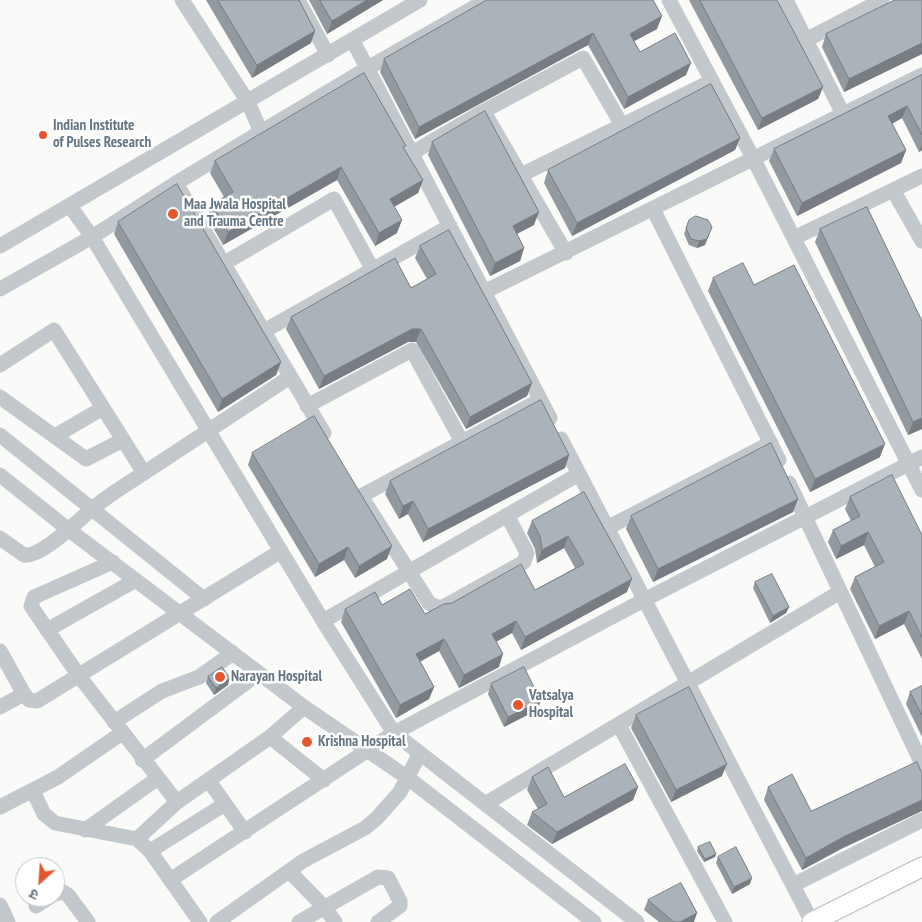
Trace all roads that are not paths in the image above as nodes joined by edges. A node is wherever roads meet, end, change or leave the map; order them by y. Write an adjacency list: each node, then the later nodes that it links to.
1 (182, 0): 15 (street)
2 (298, 0): 11 (street)
3 (420, 0): 8 (street)
4 (487, 0): 12 (street)
5 (669, 0): 14 (street)
6 (786, 0): 9 (street)
7 (882, 0): 9 (street)
8 (402, 5): 10 (street)
9 (806, 40): 17 (street)
10 (353, 41): 11 (street); 12 (street)
11 (328, 55): 15 (street)
12 (368, 68): 19 (street); 20 (street)
13 (922, 74): 17 (street)
14 (712, 81): 18 (street); 21 (street)
15 (248, 102): 19 (street); 26 (street)
16 (484, 111): 18 (street); 20 (street); 22 (street)
17 (843, 114): 21 (street)
18 (622, 125): 22 (street)
19 (261, 132): 24 (street)
20 (412, 153): 28 (street)
21 (753, 158): 27 (street); 30 (street)
22 (522, 174): 33 (street)
23 (922, 176): 25 (street)
24 (176, 183): 29 (street); 34 (street)
25 (893, 190): 30 (street); 31 (street)
26 (70, 206): 29 (street); 32 (street)
27 (653, 209): 33 (street); 50 (street)
28 (450, 226): 35 (street); 37 (street)
29 (92, 237): 36 (street); 45 (street)
30 (794, 238): 52 (street)
31 (922, 241)
32 (0, 246)
33 (566, 253): 37 (street)
34 (223, 264): 35 (street); 38 (street)
35 (373, 270): 38 (street)
36 (0, 288)
37 (484, 292): 42 (street)
38 (264, 331): 40 (street)
39 (0, 365): 44 (street)
40 (290, 377): 43 (street); 45 (street)
41 (0, 397): 47 (street)
42 (540, 400): 49 (street); 54 (street)
43 (307, 406): 49 (street); 51 (street)
44 (103, 408): 47 (street); 48 (street)
45 (208, 432): 53 (street); 65 (street)
46 (0, 434): 59 (street)
47 (55, 436): 48 (street)
48 (123, 440): 53 (street)
49 (462, 442): 58 (street)
50 (771, 443): 61 (street); 62 (street)
51 (332, 447)
52 (915, 461): 57 (street); 61 (street)
53 (144, 473): 59 (street)
54 (579, 474): 60 (street); 62 (street)
55 (0, 475): 63 (street)
56 (351, 480): 58 (street)
57 (922, 490)
58 (361, 496): 67 (street)
59 (94, 508): 63 (street); 70 (street)
60 (507, 516): 67 (street); 67 (street)
61 (804, 518): 69 (street); 71 (street)
62 (607, 528): 71 (street)
63 (69, 530): 64 (street); 66 (street)
64 (0, 538)
65 (281, 551): 70 (street); 73 (street)
66 (113, 562): 68 (street); 74 (street)
67 (410, 570): 73 (street)
68 (136, 580): 72 (street); 74 (street)
69 (840, 592): 79 (street); 90 (street)
70 (204, 599): 72 (street)
71 (644, 600): 79 (street); 85 (street)
72 (180, 614): 76 (street); 78 (street)
73 (322, 621): 85 (street)
74 (46, 630): 78 (street)
75 (0, 651): 80 (street)
76 (233, 653): 77 (street); 84 (street)
77 (259, 672): 82 (street); 89 (street)
78 (79, 676): 80 (street); 84 (street)
79 (689, 684): 83 (street); 108 (street)
80 (24, 694): 81 (street)
81 (0, 707)
82 (304, 707): 86 (street); 87 (street)
83 (619, 725): 98 (street); 121 (street)
84 (118, 727): 89 (street); 95 (street)
85 (394, 733): 87 (street); 88 (street)
86 (270, 737): 93 (street); 94 (street)
87 (371, 751): 92 (street); 93 (street)
88 (420, 753): 92 (street); 98 (street)
89 (142, 760): 91 (street)
90 (922, 764)
91 (158, 778): 96 (street); 101 (street)
92 (408, 778): 106 (street); 119 (street)
93 (324, 780): 102 (street)
94 (209, 781): 96 (street); 97 (street)
95 (33, 791): 99 (street); 101 (street)
96 (177, 802): 103 (street)
97 (225, 804): 102 (street); 104 (street)
98 (485, 804): 120 (street)
99 (0, 807)
100 (922, 820): 108 (street)
101 (85, 830): 103 (street)
102 (245, 832): 107 (street)
103 (137, 839): 104 (street)
104 (150, 851): 107 (street)
105 (922, 867): 122 (main road)
106 (289, 870): 111 (street); 115 (street)
107 (170, 880): 114 (street)
108 (793, 885): 122 (street)
109 (65, 894): 113 (street)
110 (0, 905): 112 (street)
111 (325, 908): 116 (street); 117 (street); 118 (street)
112 (8, 922)
113 (88, 922)
114 (200, 922)
115 (217, 922)
116 (299, 922)
117 (335, 922)
118 (378, 922)
119 (594, 922)
120 (637, 922)
121 (725, 922)
122 (812, 922)

